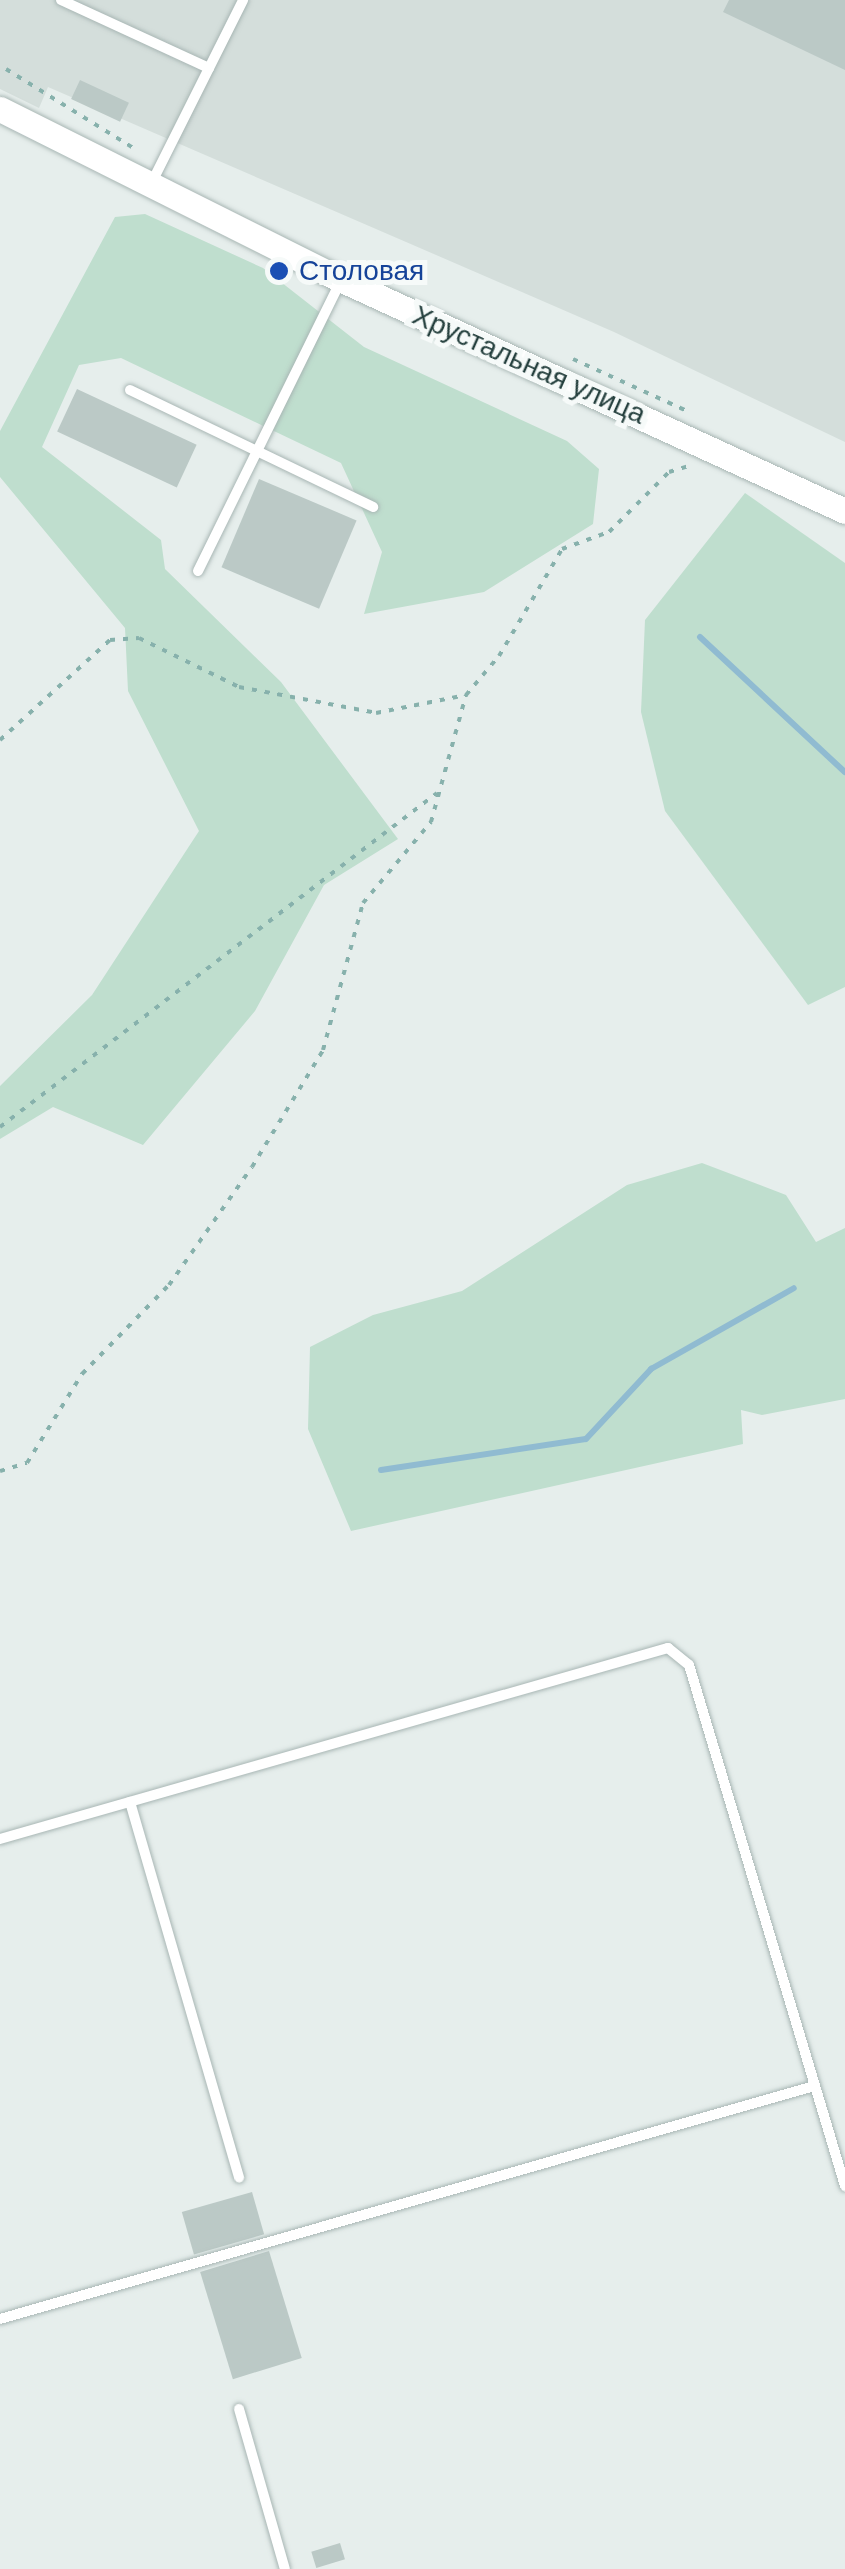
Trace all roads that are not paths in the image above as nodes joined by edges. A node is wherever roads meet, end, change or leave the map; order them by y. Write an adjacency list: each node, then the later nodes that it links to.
1 (61, 0): 3 (lane)
2 (243, 0): 3 (lane)
3 (208, 68): 5 (lane)
4 (0, 109): 5 (street, Хрустальная улица)
5 (156, 175): 6 (street, Хрустальная улица)
6 (341, 279): 8 (lane); 10 (street, Хрустальная улица)
7 (130, 390): 8 (lane)
8 (258, 452): 9 (lane); 11 (lane)
9 (373, 507)
10 (845, 510)
11 (198, 571)
12 (130, 1802): 13 (lane); 14 (lane); 15 (lane)
13 (0, 1839)
14 (814, 2086): 16 (lane); 17 (lane)
15 (239, 2176)
16 (845, 2186)
17 (0, 2319)
18 (239, 2410): 19 (lane)
19 (284, 2569)

